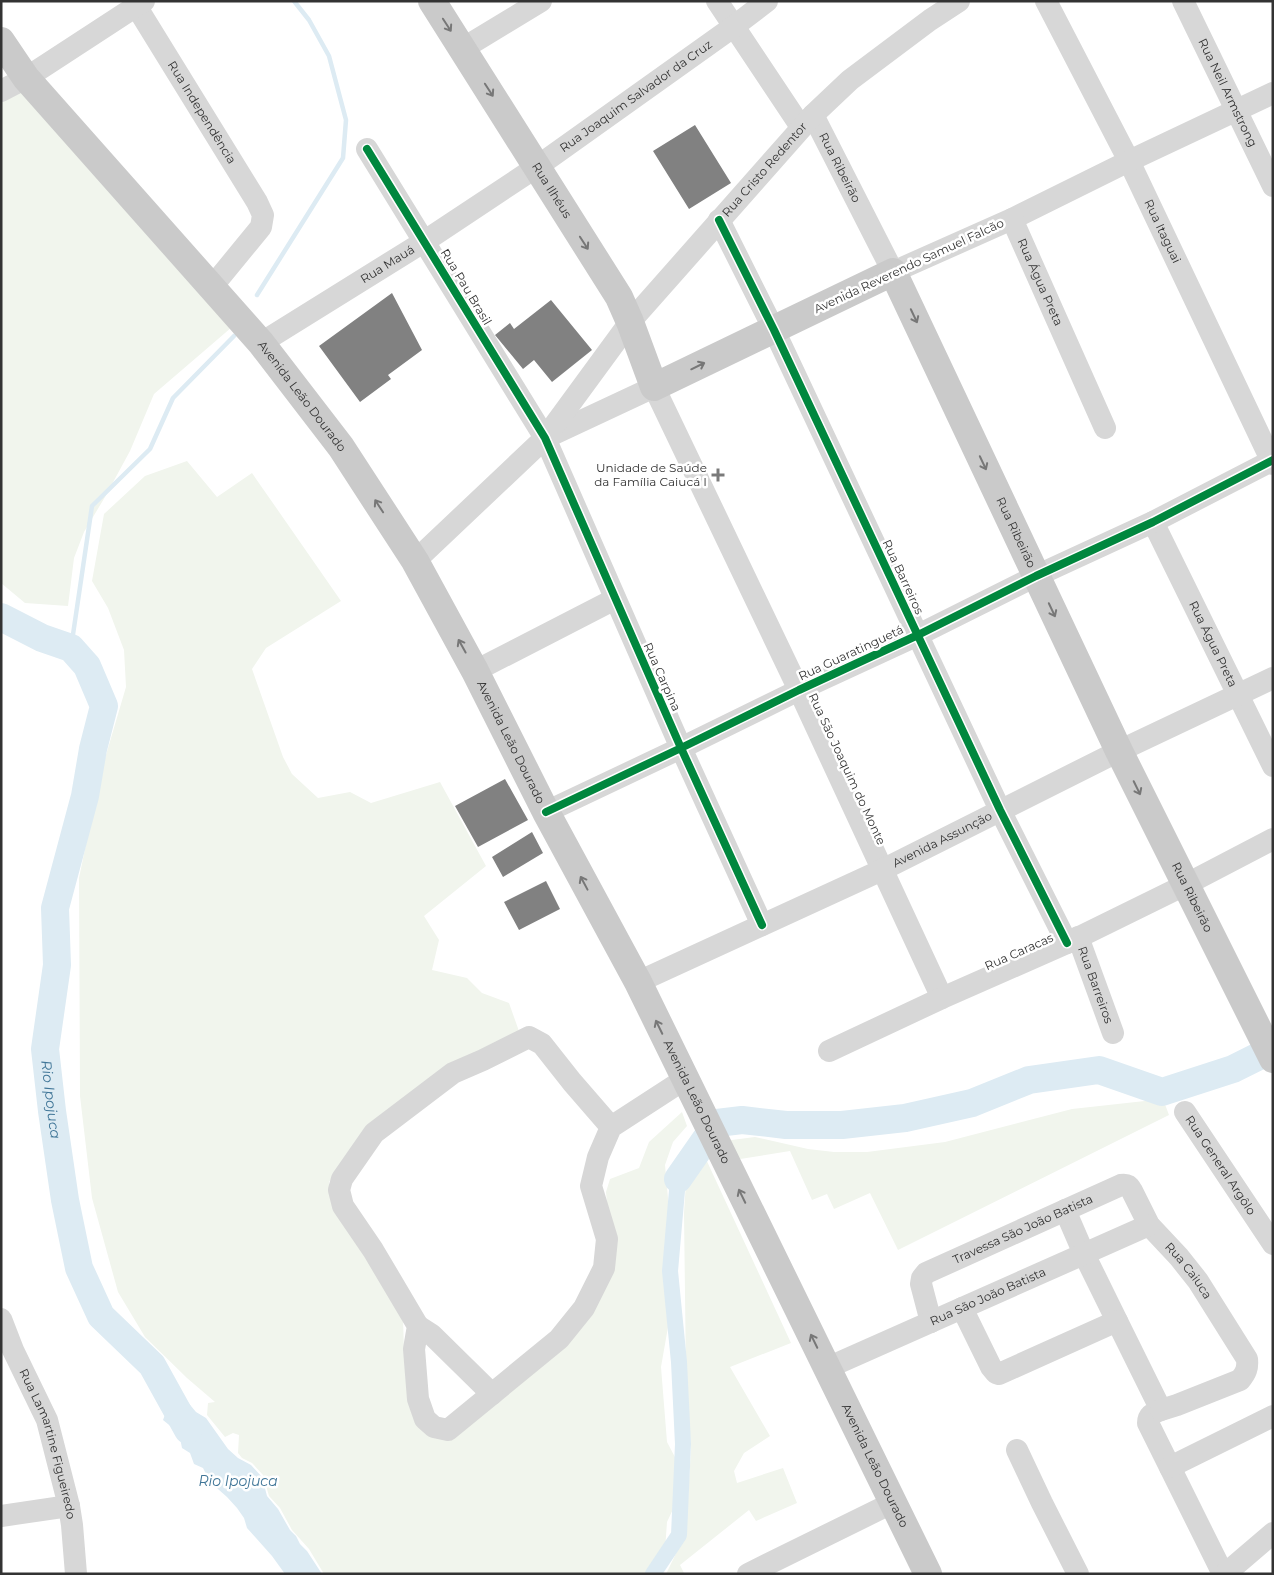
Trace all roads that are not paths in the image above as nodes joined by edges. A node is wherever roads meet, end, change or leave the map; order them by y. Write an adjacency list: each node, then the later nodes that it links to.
1 (432, 1): 11 (main road, Rua Ilhéus, one-way to 11)
2 (541, 1): 11 (street)
3 (717, 1): 9 (street)
4 (767, 1): 9 (street, Rua Joaquim Salvador da Cruz)
5 (959, 1): 16 (street, Rua Cristo Redentor)
6 (1046, 1): 18 (street, Rua Itaguai)
7 (1183, 1): 15 (street, Rua Neil Armstrong)
8 (138, 3): 12 (street); 25 (street, Rua Independência)
9 (733, 28): 16 (street); 19 (street, Rua Joaquim Salvador da Cruz)
10 (1, 41): 12 (main road, Avenida Leão Dourado)
11 (462, 49): 19 (main road, Rua Ilhéus, one-way to 19)
12 (26, 78): 13 (street); 25 (main road, Avenida Leão Dourado)
13 (1, 91)
14 (1273, 93): 15 (street, Avenida Reverendo Samuel Falcão)
15 (1236, 110): 18 (street, Avenida Reverendo Samuel Falcão); 20 (street, Rua Neil Armstrong)
16 (807, 121): 22 (street, Rua Cristo Redentor); 24 (street, Rua Ribeirão)
17 (367, 149): 23 (street, Rua Pau Brasil)
18 (1129, 161): 21 (street, Avenida Reverendo Samuel Falcão); 32 (street, Rua Itaguai)
19 (538, 166): 23 (street, Rua Mauá); 26 (main road, Rua Ilhéus, one-way to 26)
20 (1273, 186)
21 (1012, 219): 24 (street, Avenida Reverendo Samuel Falcão); 30 (street, Rua Água Preta)
22 (719, 220): 26 (street, Rua Cristo Redentor); 27 (street, Rua Barreiros)
23 (425, 241): 28 (street, Rua Mauá); 31 (street, Rua Pau Brasil)
24 (893, 272): 27 (main road, Avenida Reverendo Samuel Falcão); 35 (main road, Rua Ribeirão, one-way to 35)
25 (211, 288): 28 (main road, Avenida Leão Dourado)
26 (630, 322): 29 (main road, Rua Ilhéus); 31 (street, Rua Cristo Redentor)
27 (774, 330): 29 (main road, Avenida Reverendo Samuel Falcão, one-way to 27); 37 (street, Rua Barreiros)
28 (261, 343): 34 (main road, Avenida Leão Dourado, one-way to 28)
29 (654, 388): 31 (street, Avenida Reverendo Samuel Falcão); 40 (street, Rua São Joaquim do Monte)
30 (1105, 428)
31 (545, 438): 34 (street); 36 (street, Rua Carpina)
32 (1272, 462): 33 (street, Rua Guaratinguetá)
33 (1153, 522): 35 (street, Rua Guaratinguetá); 41 (street, Rua Água Preta)
34 (415, 561): 38 (main road, Avenida Leão Dourado, one-way to 34)
35 (1036, 576): 37 (street, Rua Guaratinguetá); 43 (main road, Rua Ribeirão, one-way to 43)
36 (616, 599): 38 (street); 42 (street, Rua Carpina)
37 (918, 635): 40 (street, Rua Guaratinguetá); 45 (street, Rua Barreiros)
38 (475, 671): 46 (main road, Avenida Leão Dourado)
39 (1273, 678): 41 (street, Avenida Assunção)
40 (798, 690): 42 (street, Rua Guaratinguetá); 48 (street, Rua São Joaquim do Monte)
41 (1238, 695): 43 (street, Avenida Assunção); 44 (street, Rua Água Preta)
42 (681, 748): 46 (street, Rua Guaratinguetá); 50 (street, Rua Carpina)
43 (1118, 751): 45 (street, Avenida Assunção); 49 (main road, Rua Ribeirão, one-way to 49)
44 (1273, 766)
45 (1000, 810): 48 (street, Avenida Assunção); 51 (street, Rua Barreiros)
46 (546, 812): 52 (main road, Avenida Leão Dourado, one-way to 46)
47 (1273, 839): 49 (street, Rua Caracas)
48 (882, 870): 50 (street, Avenida Assunção); 53 (street, Rua São Joaquim do Monte)
49 (1185, 885): 51 (street, Rua Caracas); 54 (main road, Rua Ribeirão)
50 (762, 925): 52 (street, Avenida Assunção)
51 (1073, 940): 53 (street, Rua Caracas); 55 (street, Rua Barreiros)
52 (638, 982): 58 (main road, Avenida Leão Dourado, one-way to 52)
53 (942, 998): 56 (street, Rua Caracas)
54 (1262, 1026): 57 (main road, Rua Ribeirão)
55 (1113, 1033)
56 (829, 1051)
57 (1273, 1059)
58 (685, 1079): 60 (street); 72 (main road, Avenida Leão Dourado, one-way to 58)
59 (1185, 1112): 64 (street, Rua General Argôlo)
60 (611, 1127): 70 (street); 73 (street)
61 (1126, 1185): 62 (street, Travessa São João Batista); 63 (street, Rua Caiuca)
62 (1066, 1210): 65 (street); 69 (street, Travessa São João Batista)
63 (1149, 1226): 65 (street, Rua São João Batista); 74 (street, Rua Caiuca)
64 (1273, 1244)
65 (1084, 1254): 66 (street, Rua São João Batista); 68 (street)
66 (962, 1308): 68 (street); 69 (street, Rua São João Batista)
67 (1, 1319): 71 (street, Rua Lamartine Figueiredo)
68 (1117, 1321): 74 (street)
69 (931, 1322): 72 (street, Rua São João Batista)
70 (418, 1326): 73 (street); 73 (street)
71 (7, 1351): 79 (street, Rua Lamartine Figueiredo)
72 (827, 1368): 78 (main road, Avenida Leão Dourado)
73 (492, 1394)
74 (1161, 1410): 77 (street)
75 (1273, 1416): 77 (street)
76 (1017, 1450): 85 (street)
77 (1170, 1467): 86 (street)
78 (894, 1502): 83 (street); 84 (main road, Avenida Leão Dourado)
79 (69, 1506): 80 (street); 82 (street, Rua Lamartine Figueiredo)
80 (1, 1516)
81 (1273, 1533): 86 (street)
82 (76, 1574)
83 (748, 1574)
84 (928, 1574)
85 (1078, 1574)
86 (1224, 1574)

